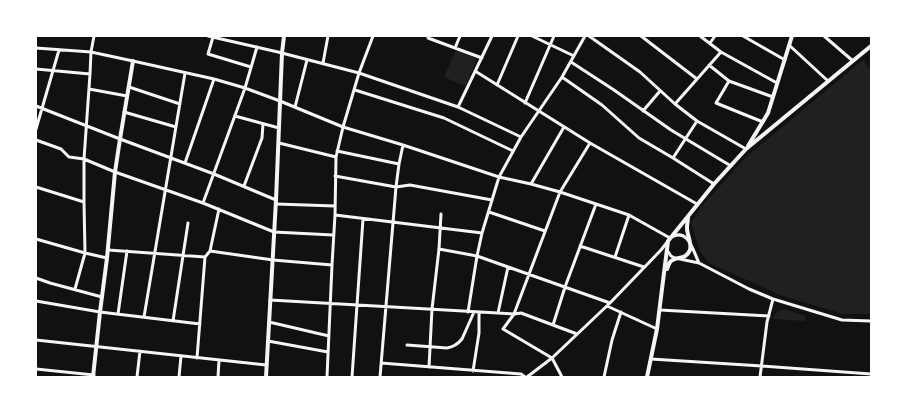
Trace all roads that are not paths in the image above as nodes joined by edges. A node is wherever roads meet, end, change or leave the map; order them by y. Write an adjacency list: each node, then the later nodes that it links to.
1 (88, 36): 19 (street)
2 (208, 36): 20 (street)
3 (284, 36): 33 (main road)
4 (328, 36): 41 (street)
5 (373, 36): 48 (street)
6 (429, 36): 29 (street)
7 (460, 36): 29 (street)
8 (492, 36): 35 (street)
9 (518, 36): 56 (street)
10 (532, 36): 24 (street)
11 (554, 36): 24 (street)
12 (586, 36): 34 (street)
13 (589, 36): 61 (street)
14 (642, 36): 52 (street)
15 (700, 36): 23 (street)
16 (715, 36): 23 (street)
17 (743, 36): 37 (street)
18 (824, 36): 39 (street)
19 (93, 37): 31 (street)
20 (213, 37): 21 (street); 43 (street)
21 (221, 37): 27 (street)
22 (790, 37): 25 (main road)
23 (710, 43): 32 (street)
24 (550, 44): 34 (street); 65 (street)
25 (789, 45): 37 (main road); 54 (street)
26 (871, 46): 39 (main road)
27 (257, 47): 33 (street); 43 (street)
28 (36, 48): 30 (street)
29 (455, 48): 35 (street)
30 (59, 50): 31 (street); 45 (street)
31 (91, 52): 38 (street); 49 (street)
32 (721, 52): 42 (street); 55 (street)
33 (282, 53): 36 (street); 64 (main road)
34 (574, 56): 40 (street)
35 (482, 58): 46 (street)
36 (307, 60): 41 (street); 69 (street)
37 (785, 60): 55 (main road)
38 (133, 61): 47 (street); 57 (main road)
39 (853, 61): 54 (main road)
40 (571, 62): 50 (street); 73 (street)
41 (323, 63): 48 (street)
42 (709, 65): 52 (street); 53 (street)
43 (251, 67): 58 (street)
44 (36, 69): 45 (street)
45 (53, 71): 49 (street); 71 (street)
46 (475, 71): 56 (street); 70 (street)
47 (185, 73): 51 (street); 66 (street)
48 (360, 73): 60 (street); 70 (street)
49 (90, 74): 59 (street)
50 (562, 77): 72 (street); 97 (street)
51 (214, 79): 58 (street); 99 (street)
52 (697, 79): 67 (street)
53 (730, 81): 63 (street); 77 (street)
54 (828, 81): 92 (main road)
55 (778, 83): 63 (main road)
56 (497, 85): 65 (street)
57 (129, 87): 62 (main road); 66 (street)
58 (245, 88): 64 (street); 75 (street)
59 (89, 89): 62 (street); 79 (street)
60 (355, 90): 81 (street); 94 (street)
61 (660, 91): 67 (street); 73 (street)
62 (127, 96): 74 (main road)
63 (773, 97): 77 (main road)
64 (280, 101): 69 (street); 84 (main road)
65 (525, 103): 72 (street)
66 (180, 104): 80 (street)
67 (674, 104): 76 (street)
68 (36, 106): 71 (street)
69 (295, 107): 81 (street)
70 (458, 107): 85 (street)
71 (42, 108): 79 (street); 83 (street)
72 (538, 111): 82 (street); 85 (street)
73 (643, 111): 88 (street)
74 (124, 112): 80 (street); 86 (main road)
75 (235, 116): 78 (street); 103 (street)
76 (698, 121): 88 (street); 92 (street)
77 (763, 122): 92 (main road)
78 (263, 124): 84 (street); 108 (street)
79 (86, 126): 86 (street); 98 (street)
80 (176, 127): 96 (street)
81 (343, 127): 91 (street); 93 (street)
82 (564, 127): 90 (street); 106 (street)
83 (36, 128)
84 (279, 128): 89 (main road)
85 (521, 137): 94 (street)
86 (120, 139): 96 (street); 102 (main road)
87 (36, 140): 98 (street)
88 (685, 140): 97 (street); 101 (street)
89 (279, 143): 95 (street); 115 (main road)
90 (590, 143): 112 (street); 118 (street)
91 (403, 145): 100 (street); 105 (street)
92 (746, 149): 101 (main road)
93 (337, 151): 95 (street); 100 (street)
94 (513, 151): 105 (street)
95 (336, 157): 104 (street)
96 (172, 158): 99 (street); 111 (street)
97 (673, 158): 107 (street)
98 (84, 159): 102 (street); 114 (street)
99 (185, 163): 103 (street)
100 (399, 164): 110 (street)
101 (731, 166): 107 (main road)
102 (115, 172): 111 (street); 139 (main road)
103 (214, 174): 108 (street); 116 (street)
104 (335, 176): 110 (street); 119 (street)
105 (499, 177): 106 (street); 113 (street)
106 (531, 184): 112 (street)
107 (714, 184): 118 (main road)
108 (244, 186): 115 (street)
109 (36, 187): 114 (street)
110 (396, 187): 113 (street); 127 (street)
111 (166, 189): 116 (street); 144 (street)
112 (560, 192): 117 (street); 130 (street)
113 (492, 200): 121 (street)
114 (84, 202): 143 (street)
115 (276, 202): 119 (street); 131 (main road)
116 (203, 203): 120 (street)
117 (596, 204): 124 (street); 137 (street)
118 (698, 204): 125 (main road)
119 (335, 206): 123 (street)
120 (219, 209): 131 (street); 142 (street)
121 (489, 212): 130 (street); 132 (street)
122 (442, 214): 129 (street)
123 (335, 215): 126 (street); 133 (street)
124 (629, 215): 135 (street); 148 (street)
125 (688, 215): 135 (main road); 136 (main road)
126 (363, 218): 127 (street); 166 (street)
127 (394, 222): 129 (street); 168 (street)
128 (188, 223): 145 (street)
129 (440, 228): 132 (street); 138 (street)
130 (545, 231): 157 (street)
131 (274, 232): 133 (street); 151 (main road)
132 (482, 233): 146 (street)
133 (333, 235): 153 (street)
134 (36, 239): 143 (street)
135 (669, 240): 136 (street); 140 (main road); 155 (street)
136 (690, 242): 150 (main road); 152 (street)
137 (580, 246): 148 (street); 159 (street)
138 (439, 249): 146 (street); 169 (street)
139 (108, 250): 141 (street); 149 (main road)
140 (667, 250): 150 (street); 156 (main road)
141 (127, 251): 144 (street); 176 (street)
142 (210, 251): 147 (street); 151 (street)
143 (85, 253): 149 (street); 160 (street)
144 (155, 254): 145 (street); 180 (street)
145 (183, 256): 147 (street); 182 (street)
146 (477, 256): 154 (street); 172 (street)
147 (205, 257): 184 (street)
148 (615, 257): 155 (street)
149 (107, 258): 161 (main road)
150 (678, 258): 152 (street); 156 (main road)
151 (273, 260): 153 (street); 163 (main road)
152 (699, 263): 162 (street)
153 (332, 265): 165 (street)
154 (508, 267): 157 (street); 177 (street)
155 (644, 268): 167 (street)
156 (664, 273): 170 (main road)
157 (529, 274): 159 (street); 178 (street)
158 (36, 278): 160 (street)
159 (565, 287): 167 (street); 185 (street)
160 (75, 290): 161 (street)
161 (102, 297): 171 (main road)
162 (773, 299): 179 (street); 181 (street)
163 (270, 300): 165 (street); 183 (main road)
164 (36, 301): 171 (street)
165 (330, 303): 166 (street); 188 (street)
166 (357, 305): 168 (street); 214 (street)
167 (608, 305): 175 (street); 187 (street)
168 (386, 306): 169 (street); 201 (street)
169 (432, 309): 172 (street); 192 (street)
170 (660, 310): 179 (street); 186 (main road)
171 (100, 312): 176 (street); 193 (main road)
172 (468, 312): 173 (street)
173 (474, 312): 174 (street); 192 (street)
174 (479, 312): 177 (street); 206 (street)
175 (621, 312): 186 (street); 218 (street)
176 (118, 314): 180 (street)
177 (498, 314): 178 (street)
178 (514, 314): 185 (street); 198 (street)
179 (768, 316): 203 (street)
180 (144, 317): 182 (street)
181 (871, 320)
182 (173, 321): 184 (street)
183 (269, 322): 188 (street); 190 (main road)
184 (200, 324): 197 (street)
185 (553, 325): 187 (street)
186 (657, 329): 199 (main road)
187 (576, 334): 198 (street)
188 (329, 336): 195 (street)
189 (36, 340): 193 (street)
190 (268, 341): 195 (street); 202 (main road)
191 (407, 345): 192 (street)
192 (430, 346): 204 (street)
193 (97, 347): 194 (street); 208 (main road)
194 (140, 351): 196 (street); 209 (street)
195 (328, 352): 213 (street)
196 (181, 356): 197 (street); 210 (street)
197 (197, 358): 200 (street)
198 (552, 358): 216 (street); 217 (street)
199 (651, 359): 203 (street); 219 (main road)
200 (219, 360): 202 (street); 211 (street)
201 (381, 363): 204 (street); 215 (street)
202 (266, 365): 212 (main road)
203 (762, 366): 207 (street); 220 (street)
204 (429, 367): 206 (street)
205 (36, 369): 208 (street)
206 (473, 371): 216 (street)
207 (871, 374)
208 (94, 376)
209 (137, 377)
210 (179, 377)
211 (218, 377)
212 (266, 377)
213 (327, 377)
214 (352, 377)
215 (380, 377)
216 (526, 377)
217 (562, 377)
218 (604, 377)
219 (647, 377)
220 (760, 377)

